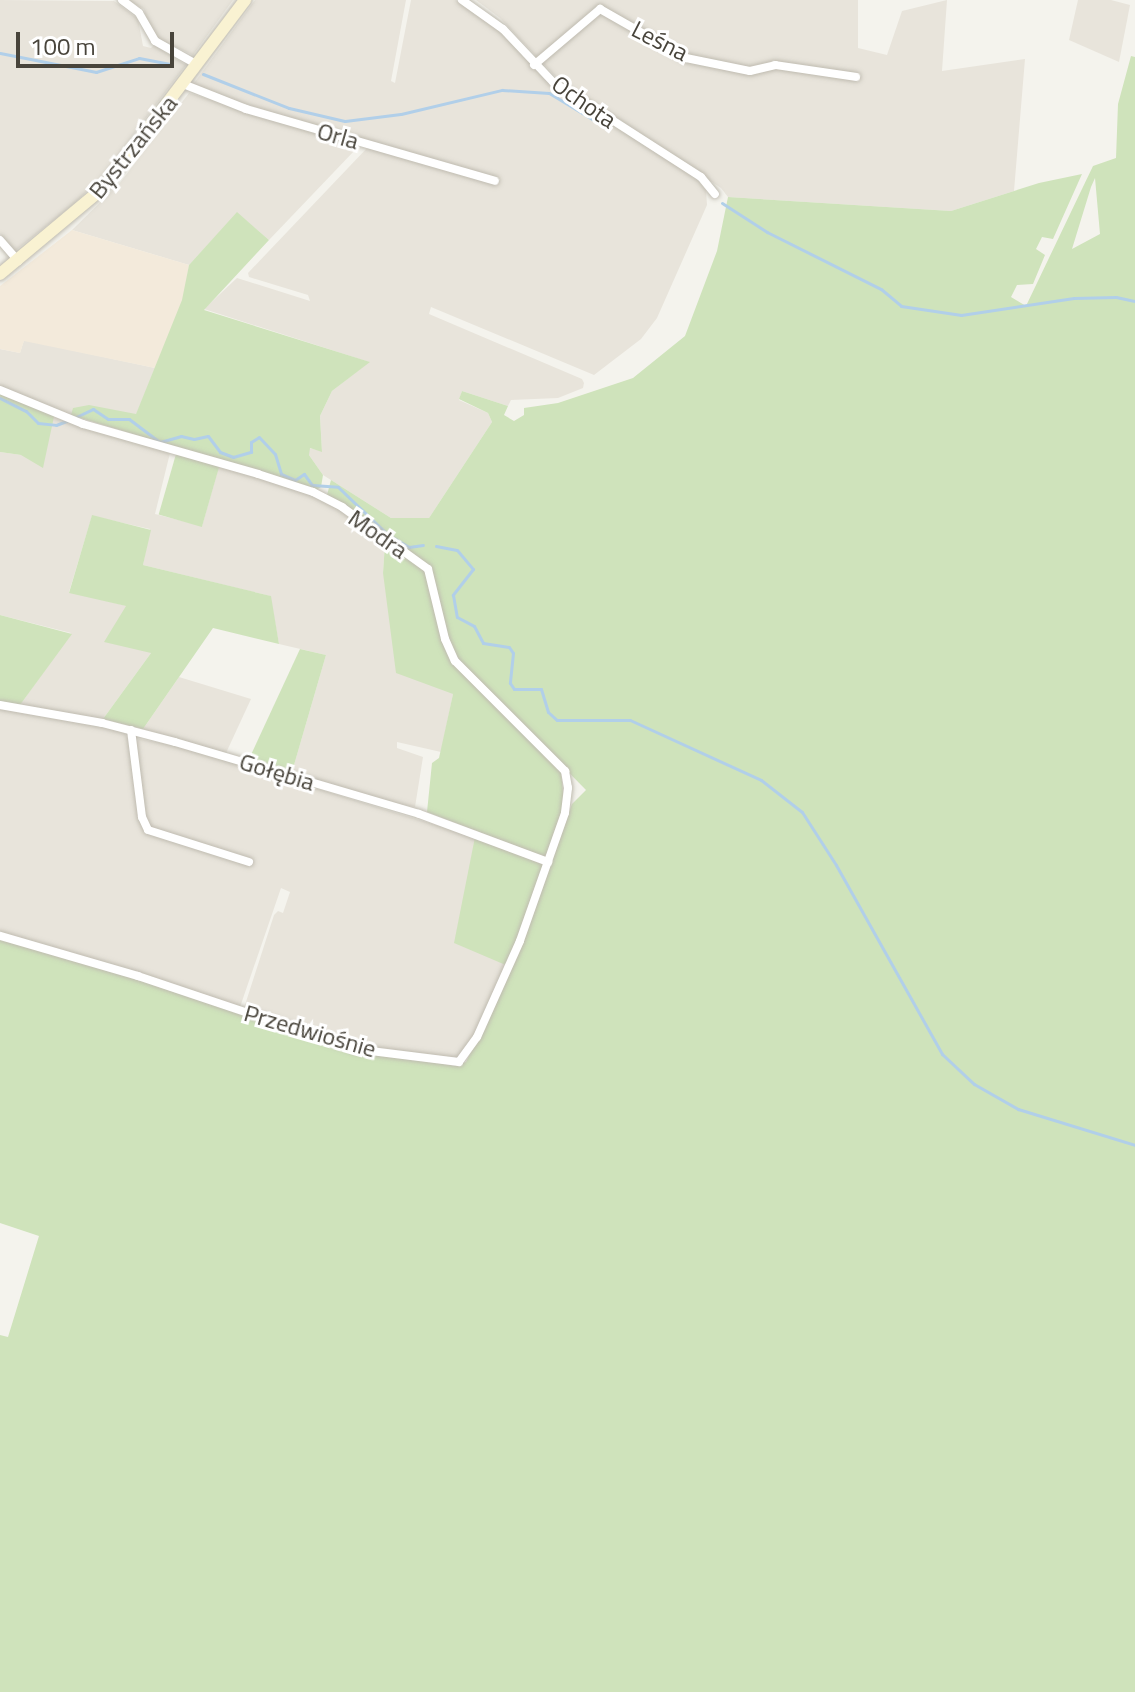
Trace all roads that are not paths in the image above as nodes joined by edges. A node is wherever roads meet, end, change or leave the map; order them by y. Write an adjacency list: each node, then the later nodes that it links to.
1 (122, 0): 4 (street)
2 (245, 0): 4 (main road, Bystrzańska)
3 (462, 0): 5 (street, Ochota)
4 (198, 65): 7 (main road, Bystrzańska)
5 (534, 65): 6 (street, Leśna); 9 (street, Ochota)
6 (856, 77)
7 (183, 84): 8 (street, Orla); 11 (main road, Bystrzańska)
8 (495, 181)
9 (715, 194)
10 (0, 240): 11 (street)
11 (18, 261): 12 (main road, Bystrzańska)
12 (0, 274)
13 (0, 390): 17 (street, Modra)
14 (0, 705): 15 (street, Gołębia)
15 (131, 730): 16 (street); 17 (street, Gołębia)
16 (249, 862)
17 (548, 862): 18 (street, Przedwiośnie)
18 (0, 936)

